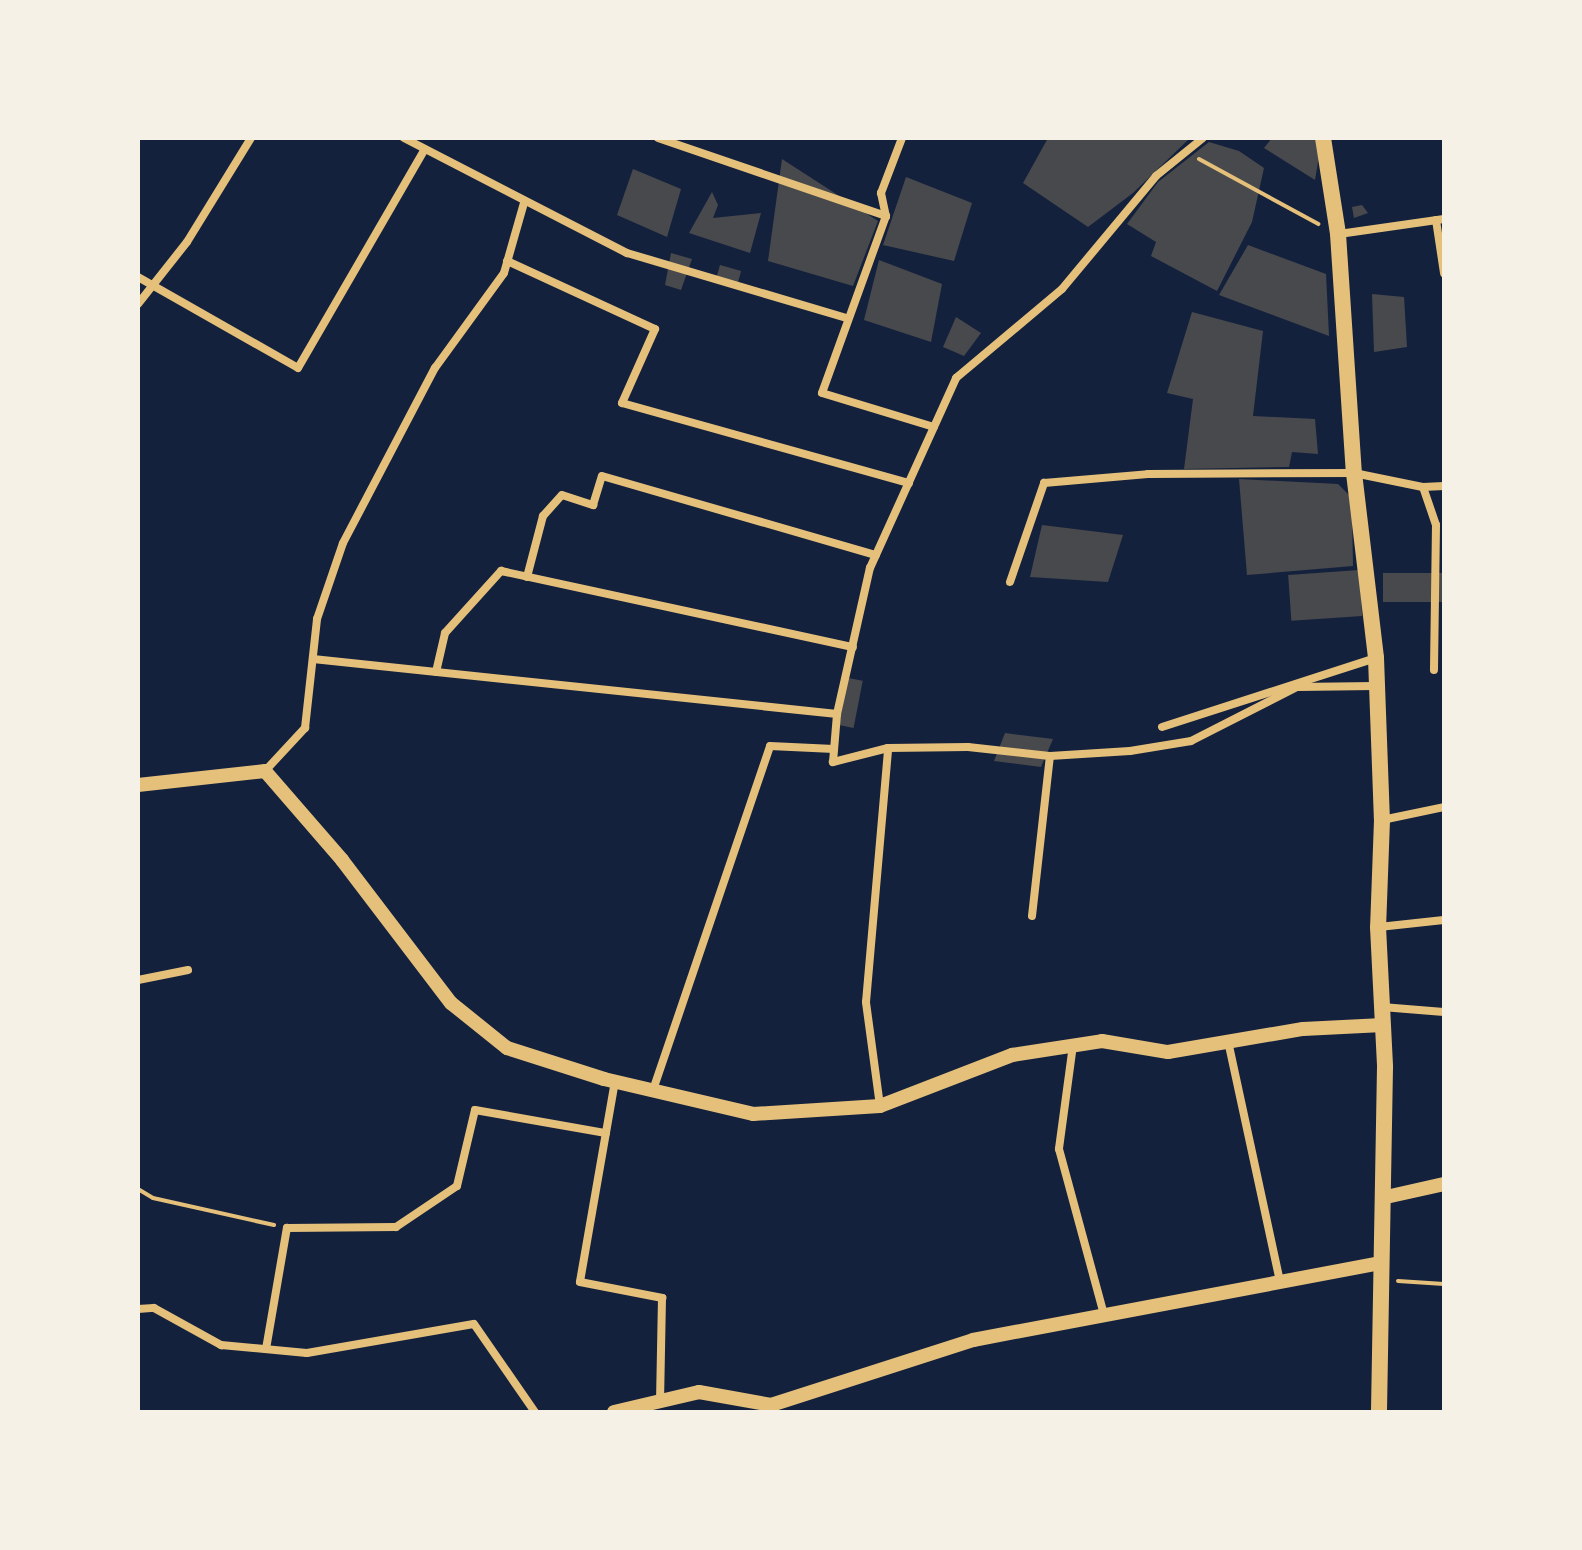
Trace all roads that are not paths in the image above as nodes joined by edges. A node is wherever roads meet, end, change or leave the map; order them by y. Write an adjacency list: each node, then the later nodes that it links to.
1 (251, 138): 15 (street)
2 (658, 138): 9 (street)
3 (902, 138): 9 (street)
4 (1203, 138): 18 (street)
5 (1323, 138): 11 (main road)
6 (408, 139): 7 (street)
7 (425, 149): 8 (street); 15 (street)
8 (524, 203): 12 (street); 17 (street)
9 (886, 216): 17 (street)
10 (1440, 219): 11 (street); 13 (street)
11 (1338, 234): 19 (main road)
12 (507, 261): 20 (street); 28 (street)
13 (1444, 273)
14 (138, 277): 15 (street)
15 (152, 286): 16 (street)
16 (138, 304)
17 (846, 318): 18 (street)
18 (934, 427): 20 (street)
19 (1354, 473): 22 (street); 25 (street); 27 (main road)
20 (909, 483): 23 (street)
21 (1444, 486): 22 (street)
22 (1423, 487): 29 (street)
23 (876, 555): 24 (street); 26 (street)
24 (527, 577): 26 (street); 30 (street)
25 (1010, 582)
26 (853, 647): 32 (street)
27 (1376, 658): 31 (main road); 33 (street)
28 (313, 659): 30 (street); 37 (street)
29 (1434, 670)
30 (436, 672): 32 (street)
31 (1375, 686): 36 (street); 40 (main road)
32 (837, 714): 35 (street)
33 (1162, 727)
34 (888, 748): 35 (street); 36 (street); 53 (street)
35 (834, 749): 52 (street)
36 (1050, 756): 41 (street)
37 (265, 771): 38 (street); 51 (street)
38 (138, 785)
39 (1444, 807): 40 (street)
40 (1382, 820): 43 (main road)
41 (1032, 916)
42 (1444, 920): 43 (street)
43 (1378, 927): 46 (main road)
44 (188, 970): 45 (street)
45 (138, 980)
46 (1382, 1007): 47 (street); 48 (main road)
47 (1444, 1012)
48 (1383, 1025): 49 (street); 56 (main road)
49 (1228, 1041): 50 (street); 58 (street)
50 (1073, 1045): 53 (street); 60 (street)
51 (615, 1081): 52 (street); 54 (street)
52 (653, 1090): 53 (street)
53 (880, 1106)
54 (606, 1133): 61 (street); 62 (street)
55 (1444, 1184): 56 (street)
56 (1386, 1197): 57 (main road)
57 (1380, 1272): 58 (street); 65 (main road)
58 (1280, 1282): 60 (street)
59 (138, 1309): 61 (street)
60 (1104, 1315): 62 (street)
61 (266, 1349): 63 (street)
62 (660, 1399): 64 (street)
63 (535, 1412)
64 (614, 1412)
65 (1379, 1412)

